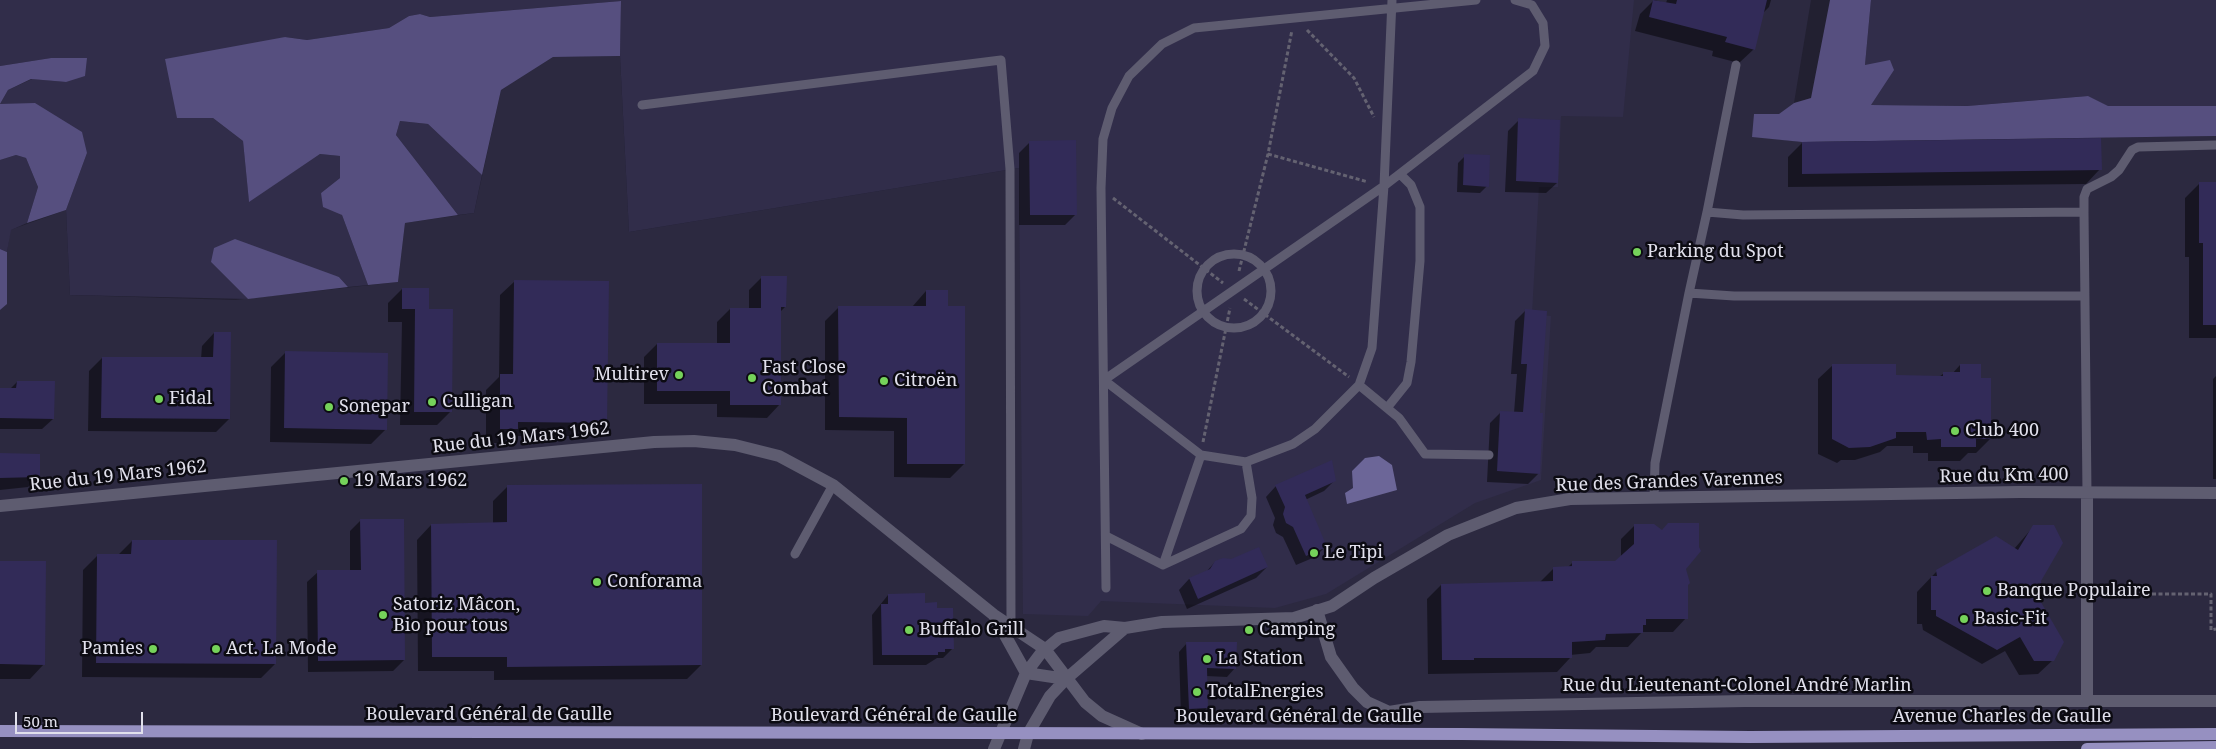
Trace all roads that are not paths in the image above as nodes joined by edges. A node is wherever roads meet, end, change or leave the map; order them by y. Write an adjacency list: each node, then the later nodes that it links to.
1 (1476, 0): 3 (lane)
2 (1515, 0): 7 (lane)
3 (1391, 4): 8 (lane); 15 (lane)
4 (1736, 65): 9 (lane)
5 (642, 105): 33 (lane)
6 (2216, 145): 10 (lane)
7 (1400, 174): 8 (lane); 17 (lane)
8 (1384, 186): 11 (lane); 16 (lane)
9 (1707, 212): 10 (lane); 12 (lane)
10 (2084, 212): 13 (lane)
11 (1264, 270): 14 (lane); 14 (lane); 14 (lane)
12 (1689, 294): 13 (lane); 25 (lane)
13 (2084, 296): 22 (lane)
14 (1203, 312): 15 (lane)
15 (1104, 380): 18 (lane); 27 (lane)
16 (1360, 385): 17 (lane); 20 (lane)
17 (1386, 408): 19 (lane)
18 (1201, 455): 20 (lane); 29 (lane)
19 (1489, 455)
20 (1246, 462): 29 (lane)
21 (833, 485): 26 (street, Rue du 19 Mars 1962); 28 (lane); 32 (street, Rue du 19 Mars 1962)
22 (2087, 492): 23 (street, Rue du Km 400); 24 (street, Rue du Km 400); 38 (street)
23 (2216, 493)
24 (1793, 496): 25 (street, Rue des Grandes Varennes)
25 (1654, 498): 31 (street, Rue des Grandes Varennes)
26 (0, 506)
27 (1106, 536): 29 (lane); 30 (lane)
28 (795, 554)
29 (1163, 565)
30 (1106, 588)
31 (1318, 610): 34 (street, Rue des Grandes Varennes); 38 (street, Rue du Lieutenant-Colonel André Marlin)
32 (994, 615): 33 (street, Rue du 19 Mars 1962); 36 (street, Rue du 19 Mars 1962)
33 (1011, 626): 35 (street, Rue du 19 Mars 1962)
34 (1125, 628): 35 (street, Rue des Grandes Varennes); 37 (street)
35 (1045, 649): 36 (street, Rue des Grandes Varennes); 37 (street, Rue du 19 Mars 1962)
36 (1026, 673): 37 (street); 41 (street, Rue des Grandes Varennes)
37 (1066, 678): 42 (street); 44 (street, Rue du 19 Mars 1962)
38 (2087, 701): 39 (street, Rue du Lieutenant-Colonel André Marlin)
39 (2216, 701)
40 (0, 731): 41 (main road, Boulevard Général de Gaulle)
41 (999, 734): 42 (main road, Boulevard Général de Gaulle); 47 (street, Rue des Grandes Varennes)
42 (1028, 734): 44 (main road, Boulevard Général de Gaulle); 48 (street)
43 (2216, 734): 45 (main road, Avenue Charles de Gaulle)
44 (1144, 735): 45 (main road, Boulevard Général de Gaulle)
45 (1788, 736)
46 (2216, 747): 49 (main road, Avenue Charles de Gaulle)
47 (994, 749)
48 (1024, 749)
49 (2087, 749)

